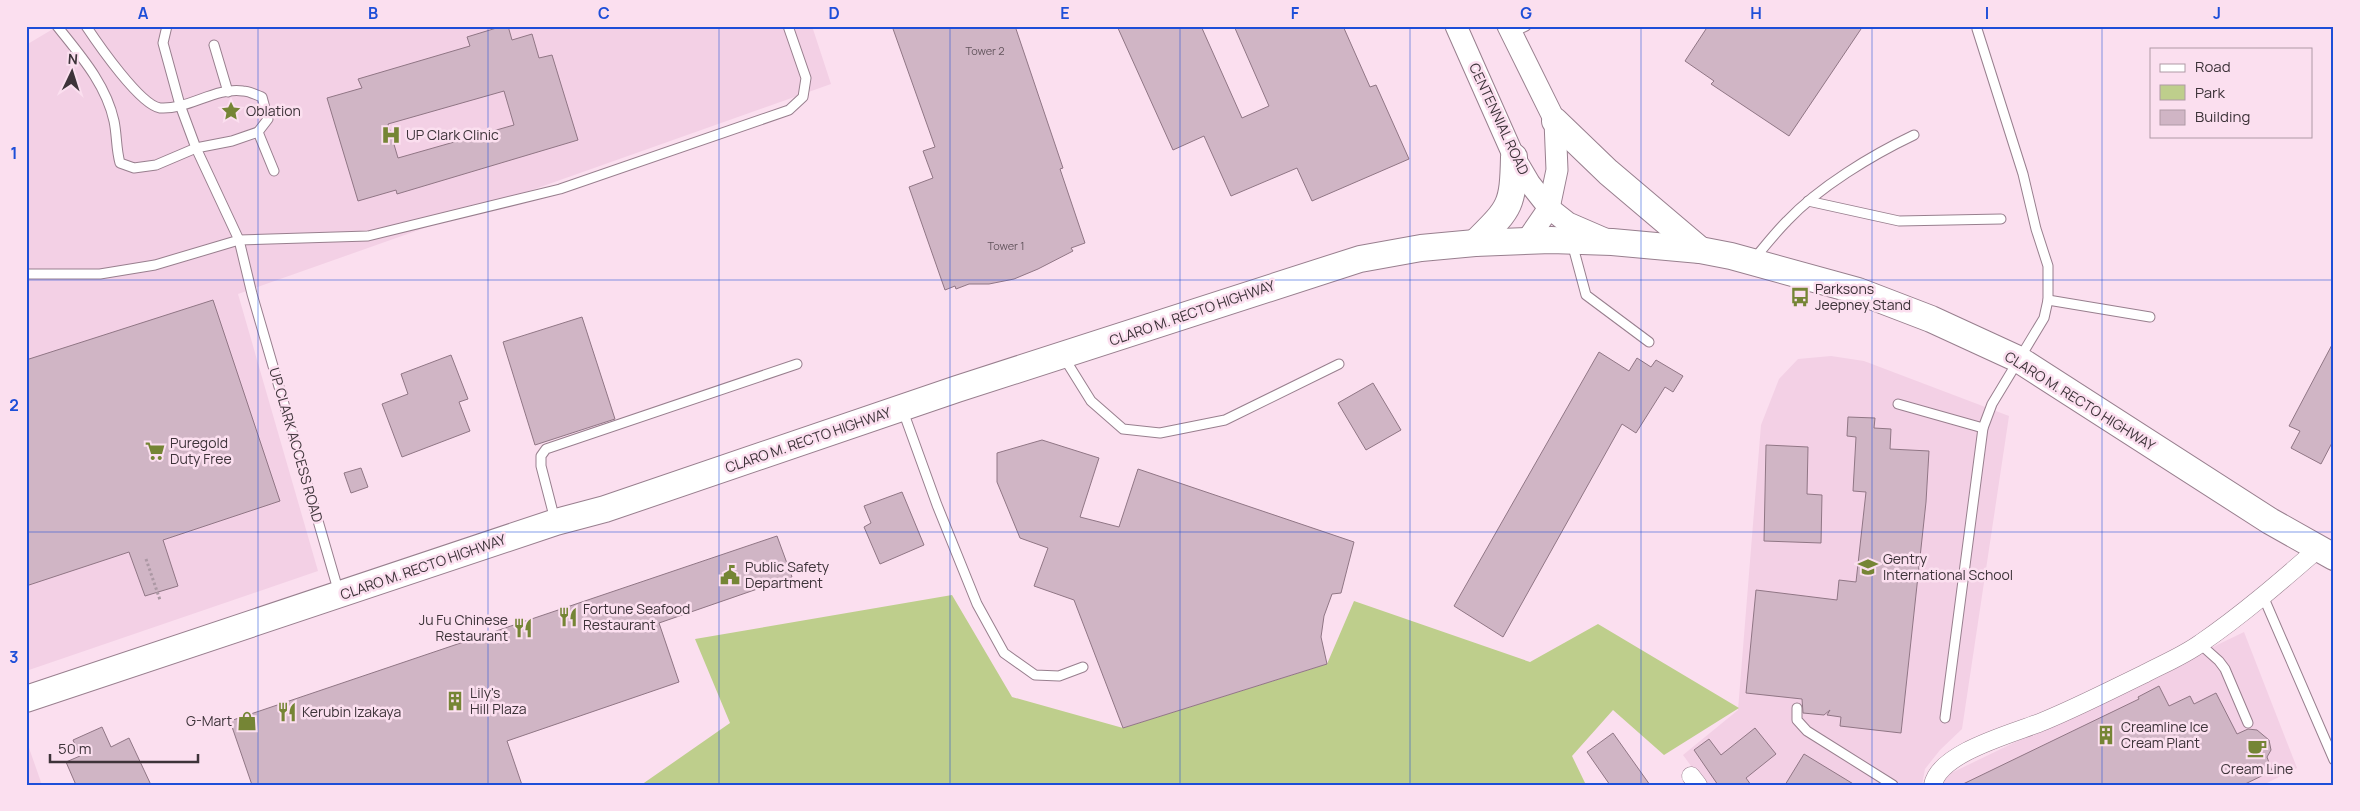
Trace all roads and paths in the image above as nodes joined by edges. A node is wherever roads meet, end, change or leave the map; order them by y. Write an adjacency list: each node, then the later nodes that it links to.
1 (57, 26): 14 (lane)
2 (86, 26): 10 (lane)
3 (167, 26): 10 (lane, UP CLARK ACCESS ROAD)
4 (788, 26): 20 (lane)
5 (1456, 26): 15 (street, CENTENNIAL ROAD)
6 (1978, 26): 28 (lane)
7 (1515, 29): 11 (street)
8 (214, 44): 9 (lane)
9 (228, 92): 10 (lane); 12 (lane)
10 (180, 105): 14 (lane, UP CLARK ACCESS ROAD)
11 (1555, 121): 18 (street); 25 (main road)
12 (258, 132): 14 (lane); 16 (lane)
13 (1914, 135): 17 (lane)
14 (196, 148): 20 (lane, UP CLARK ACCESS ROAD)
15 (1514, 157): 18 (street, CENTENNIAL ROAD); 24 (main road)
16 (274, 171)
17 (1808, 201): 19 (lane); 26 (lane)
18 (1549, 208): 21 (street); 23 (street, CENTENNIAL ROAD)
19 (2001, 219)
20 (238, 240): 27 (lane); 41 (lane, UP CLARK ACCESS ROAD)
21 (1527, 240): 22 (main road, CLARO M. RECTO HIGHWAY); 24 (main road, CLARO M. RECTO HIGHWAY)
22 (1571, 240): 23 (main road, CLARO M. RECTO HIGHWAY); 30 (lane)
23 (1612, 242): 25 (main road, CLARO M. RECTO HIGHWAY)
24 (1475, 243): 31 (main road, CLARO M. RECTO HIGHWAY)
25 (1700, 250): 26 (main road, CLARO M. RECTO HIGHWAY)
26 (1753, 261): 32 (main road, CLARO M. RECTO HIGHWAY)
27 (26, 274)
28 (2048, 300): 29 (lane); 32 (lane)
29 (2150, 318)
30 (1649, 342)
31 (1063, 356): 34 (lane); 36 (main road, CLARO M. RECTO HIGHWAY)
32 (2018, 359): 37 (lane); 39 (main road, CLARO M. RECTO HIGHWAY)
33 (796, 364): 38 (lane)
34 (1339, 364)
35 (1898, 404): 37 (lane)
36 (902, 408): 38 (main road, CLARO M. RECTO HIGHWAY); 45 (lane)
37 (1983, 428): 48 (lane)
38 (556, 522): 41 (main road, CLARO M. RECTO HIGHWAY)
39 (2329, 547): 42 (street)
40 (146, 559): 43 (path)
41 (340, 596): 46 (main road, CLARO M. RECTO HIGHWAY)
42 (2263, 596): 44 (street); 50 (lane)
43 (160, 600)
44 (2200, 644): 49 (lane); 52 (street)
45 (1083, 667)
46 (26, 699)
47 (1797, 708): 51 (lane)
48 (1945, 718)
49 (2248, 723)
50 (2334, 760)
51 (1893, 785)
52 (1933, 785)

